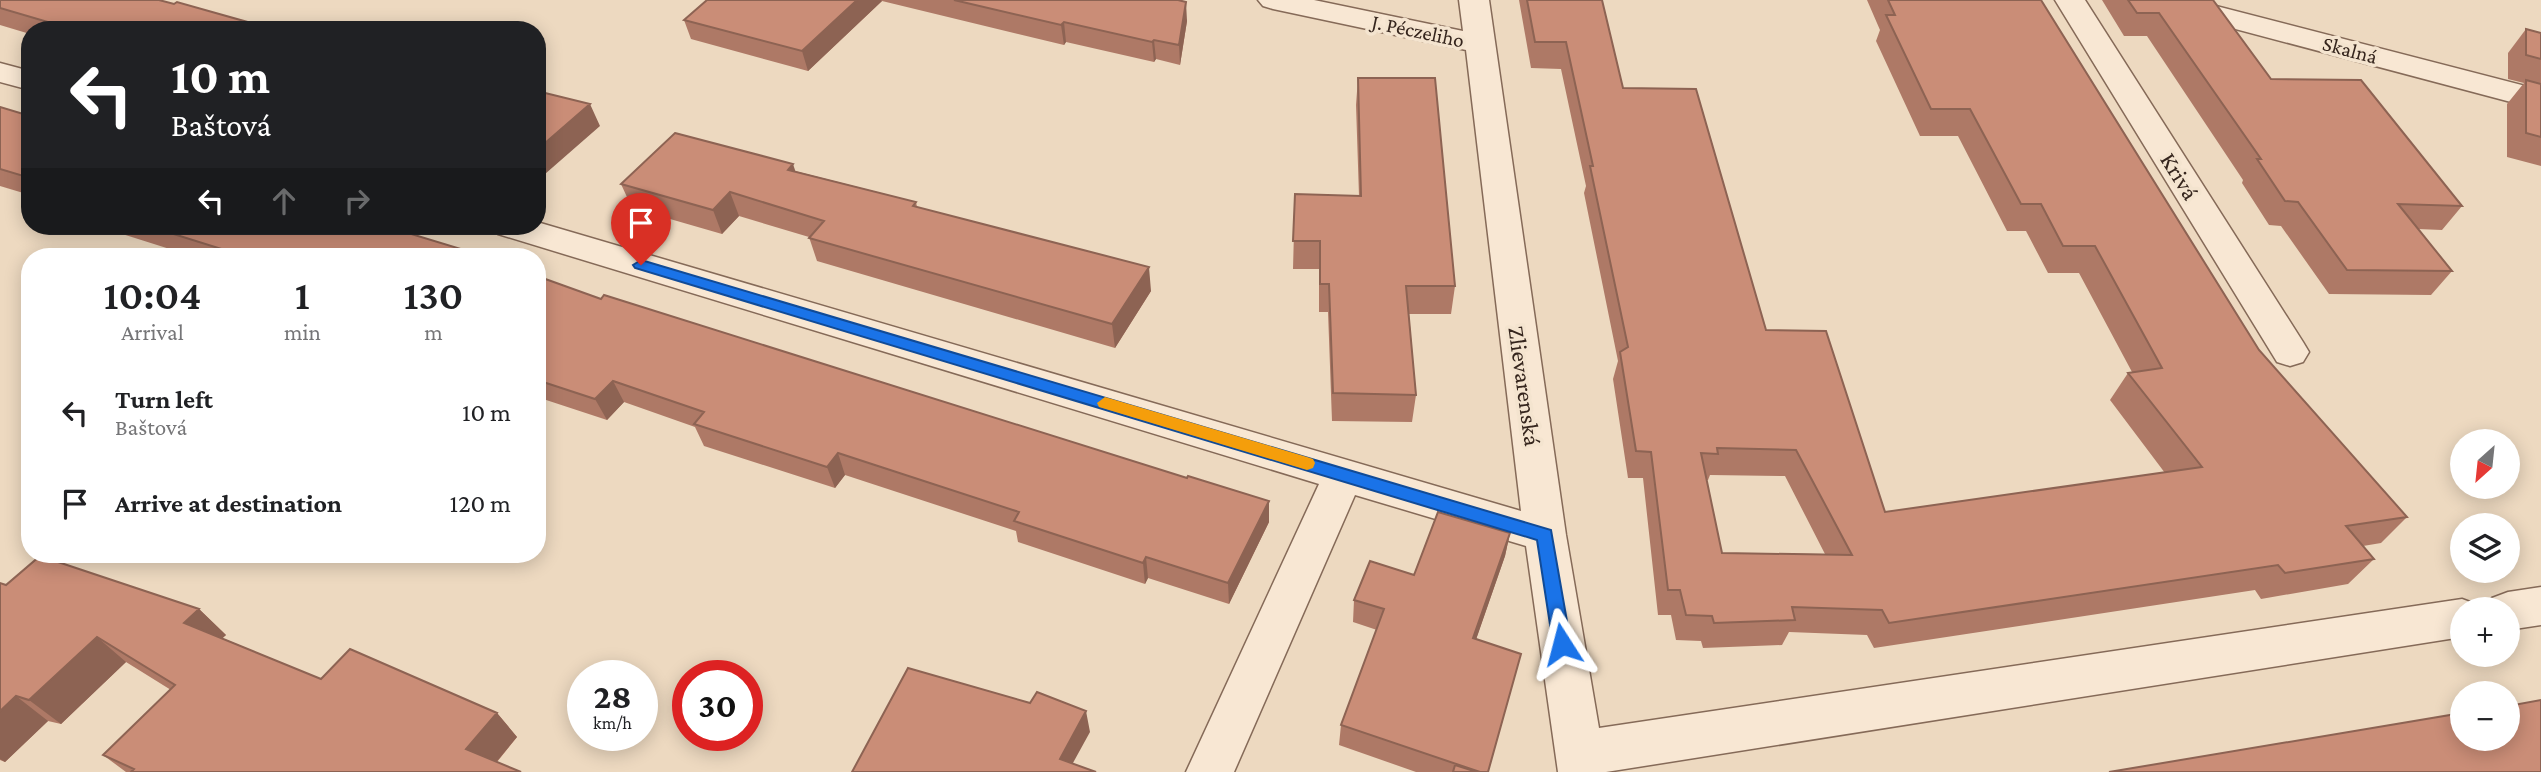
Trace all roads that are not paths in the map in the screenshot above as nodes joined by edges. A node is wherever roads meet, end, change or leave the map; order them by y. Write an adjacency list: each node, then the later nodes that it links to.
1 (1273, 0): 5 (street, J. Péczeliho)
2 (1474, 0): 5 (street, Zlievarenská)
3 (2070, 0): 10 (street, Krivá)
4 (2159, 0): 8 (street, Skalná)
5 (1480, 44): 12 (street, Zlievarenská)
6 (0, 72): 7 (street)
7 (21, 78)
8 (2541, 100)
9 (540, 235): 11 (street)
10 (2290, 352)
11 (1344, 474): 12 (street); 17 (street)
12 (1545, 535): 16 (street, Zlievarenská)
13 (2541, 606): 14 (street)
14 (2520, 609)
15 (2450, 620): 16 (street)
16 (1581, 763)
17 (1210, 772)

